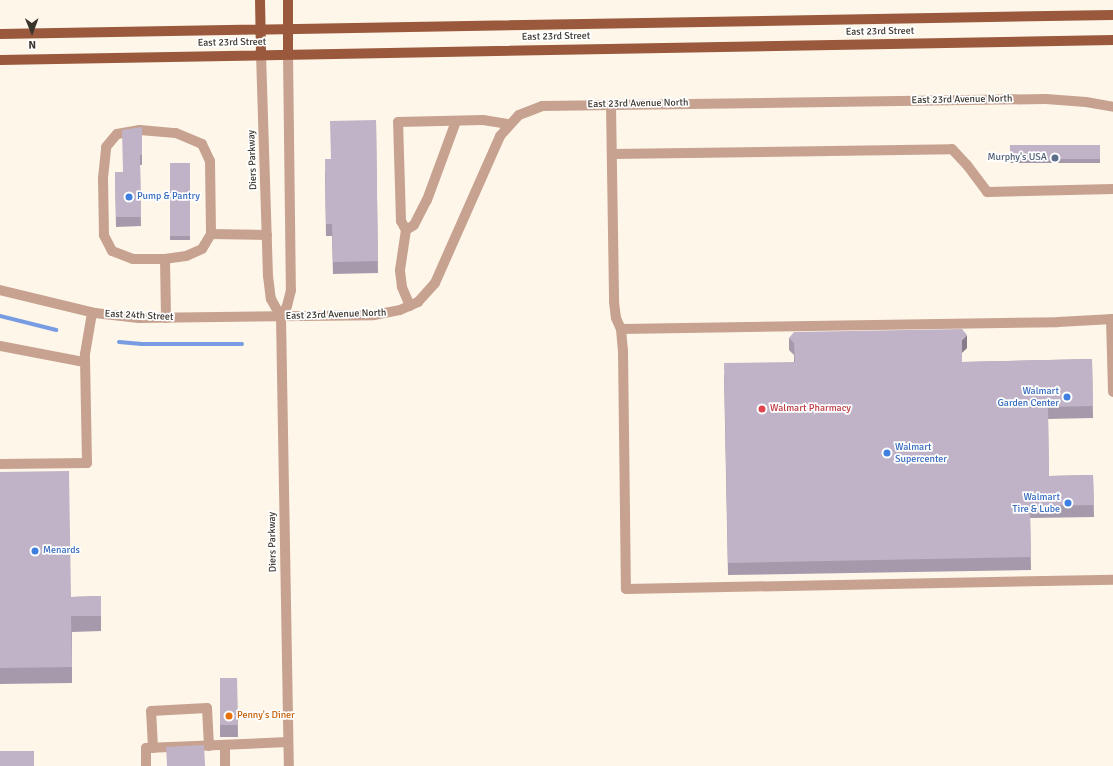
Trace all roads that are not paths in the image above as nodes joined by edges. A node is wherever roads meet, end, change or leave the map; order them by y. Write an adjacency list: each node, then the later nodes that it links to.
1 (260, 0): 4 (main road, Diers Parkway)
2 (288, 0): 5 (main road, Diers Parkway)
3 (1113, 15): 5 (main road, East 23rd Street)
4 (260, 29): 5 (main road, East 23rd Street); 6 (main road, East 23rd Street); 8 (main road, Diers Parkway)
5 (288, 29): 9 (main road, Diers Parkway)
6 (0, 34)
7 (1113, 40): 9 (main road, East 23rd Street)
8 (261, 54): 9 (main road, East 23rd Street); 10 (main road, East 23rd Street); 19 (street, Diers Parkway)
9 (288, 54): 24 (street, Diers Parkway)
10 (0, 60)
11 (611, 105): 12 (street, East 23rd Avenue North); 14 (street, East 23rd Avenue North); 15 (street)
12 (1113, 106)
13 (456, 121): 14 (street); 17 (street); 17 (street)
14 (509, 124): 22 (street, East 23rd Avenue North)
15 (612, 154): 16 (street); 27 (street)
16 (1113, 189)
17 (406, 230): 22 (street)
18 (211, 234): 19 (street); 20 (street); 20 (street)
19 (267, 235): 24 (street, Diers Parkway)
20 (165, 259): 25 (street)
21 (0, 290): 23 (street, East 24th Street)
22 (410, 306): 24 (street, East 23rd Avenue North)
23 (92, 313): 25 (street, East 24th Street); 29 (street)
24 (281, 317): 25 (street, East 24th Street); 33 (street, Diers Parkway)
25 (166, 318)
26 (1112, 319): 27 (street); 30 (street)
27 (621, 329): 32 (street)
28 (0, 346): 29 (street)
29 (84, 362): 31 (street)
30 (1113, 392)
31 (0, 464)
32 (1113, 580)
33 (288, 742): 35 (street); 39 (street, Diers Parkway)
34 (208, 746): 35 (street); 36 (street); 36 (street)
35 (225, 746): 38 (street)
36 (153, 748): 37 (street)
37 (146, 766)
38 (225, 766)
39 (289, 766)

